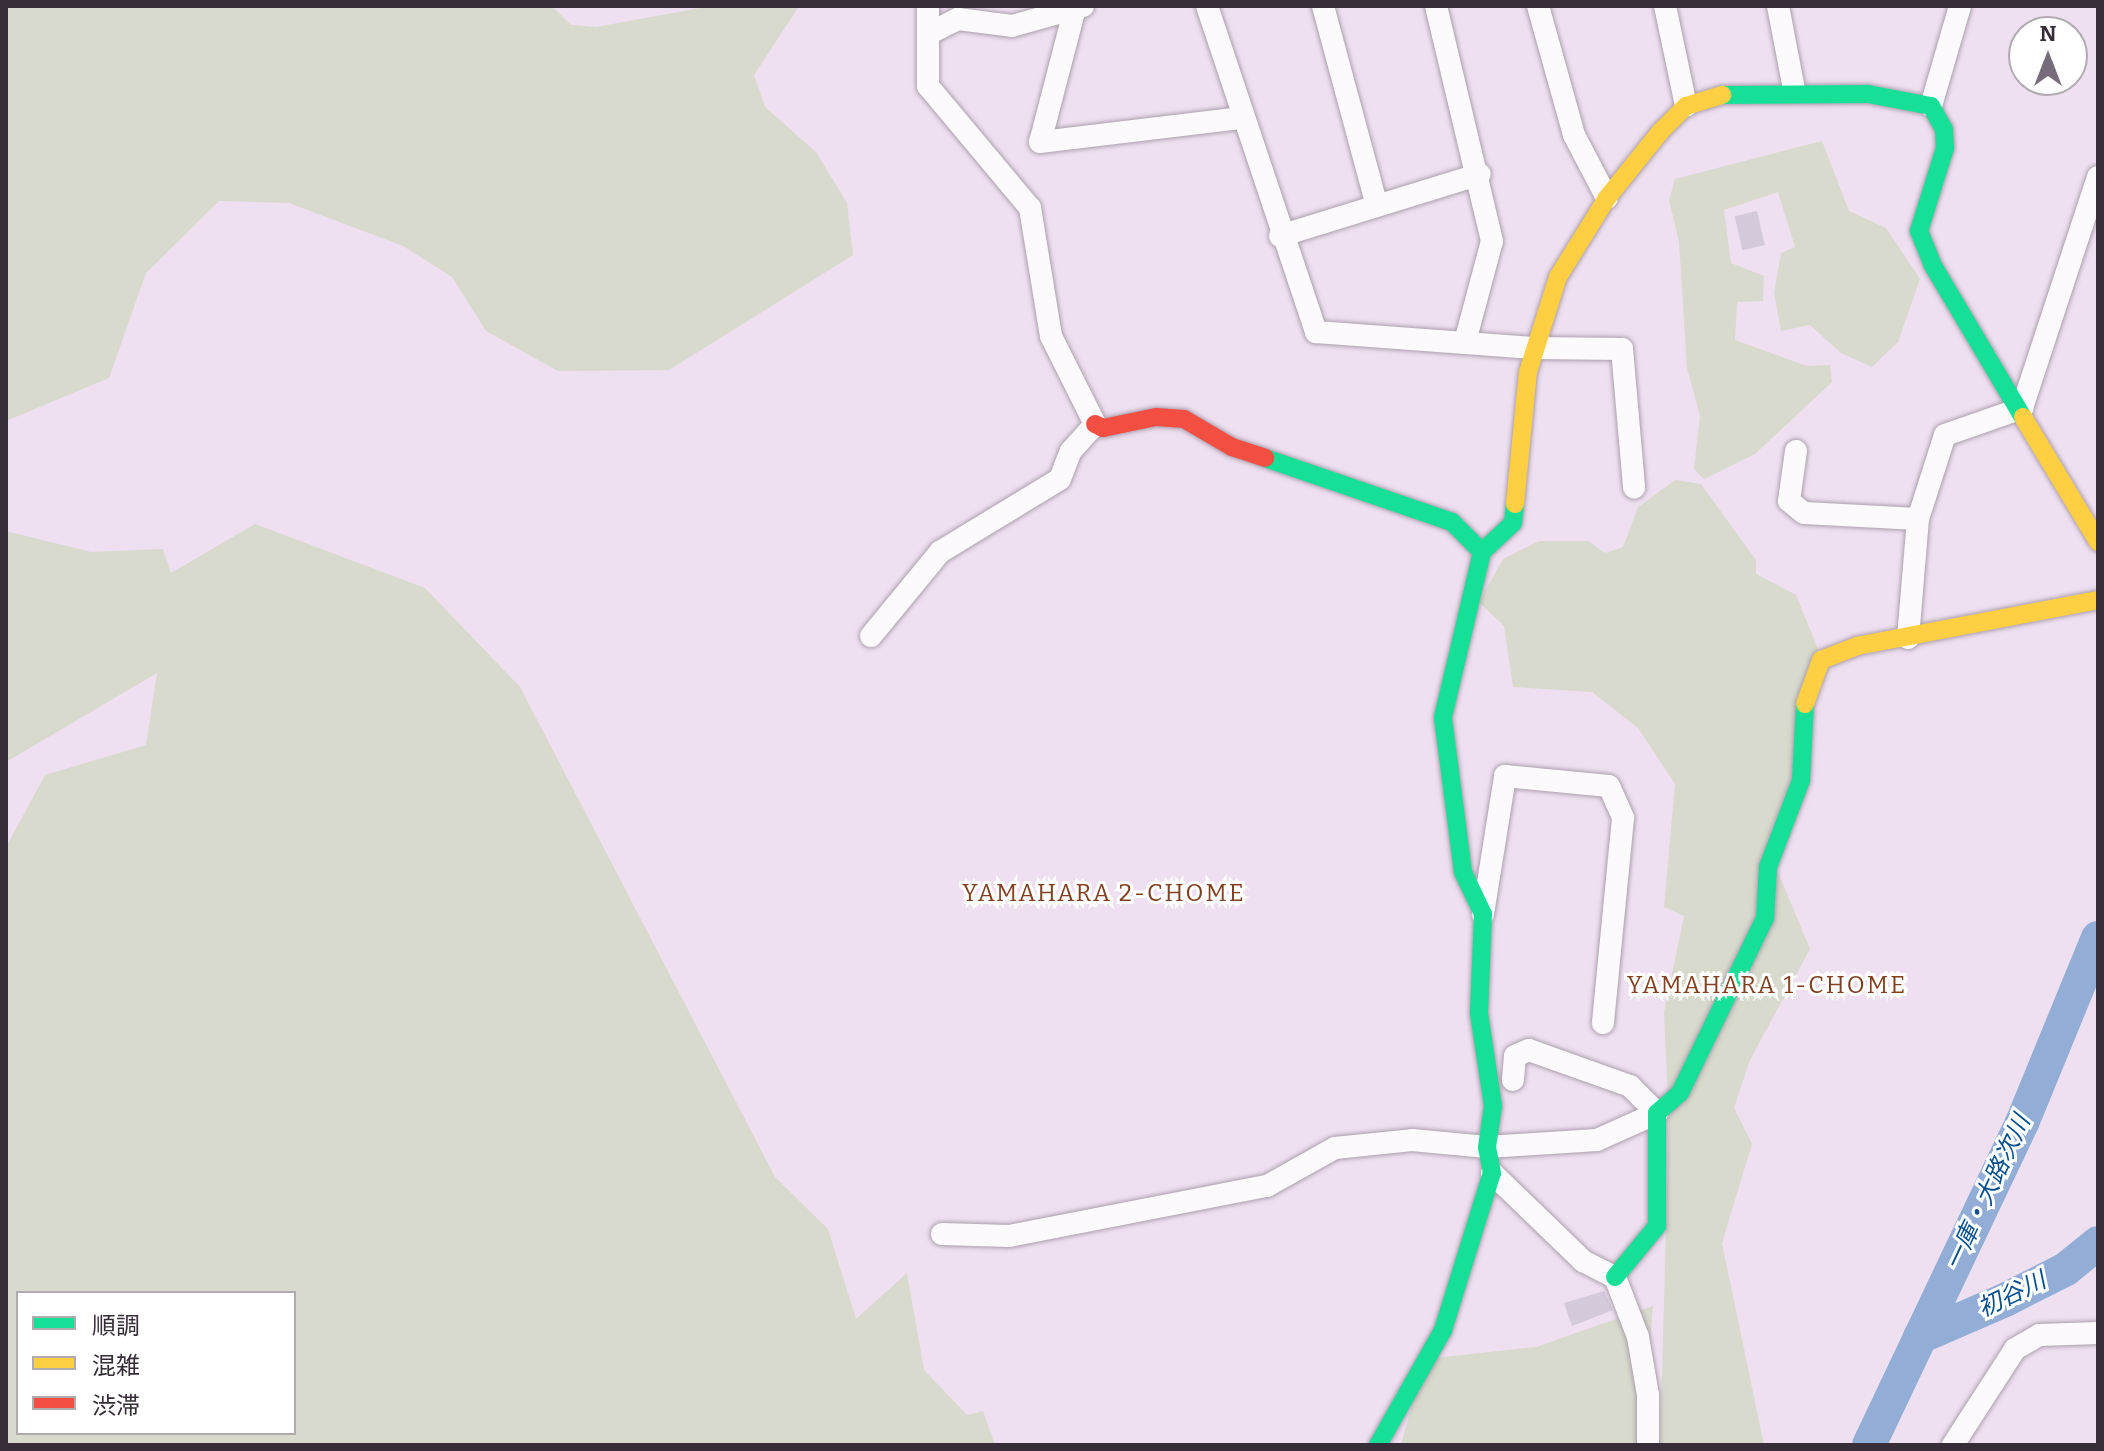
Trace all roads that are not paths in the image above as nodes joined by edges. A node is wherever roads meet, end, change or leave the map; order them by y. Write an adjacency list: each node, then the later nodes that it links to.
1 (928, 6): 10 (street)
2 (1207, 6): 14 (street)
3 (1323, 6): 18 (street)
4 (1436, 6): 15 (street)
5 (1538, 6): 17 (street)
6 (1665, 6): 12 (street)
7 (1778, 6): 11 (street)
8 (1960, 6): 13 (street)
9 (1079, 7): 10 (street); 14 (street)
10 (932, 32): 23 (street)
11 (1794, 89): 12 (street); 13 (street)
12 (1686, 106): 17 (street)
13 (1931, 106): 22 (street)
14 (1242, 118): 19 (street)
15 (1480, 174): 18 (street); 20 (street)
16 (2098, 177): 22 (street)
17 (1607, 198): 21 (street)
18 (1376, 202): 19 (street)
19 (1280, 236): 20 (street)
20 (1465, 342): 21 (street)
21 (1536, 348): 25 (street); 28 (street)
22 (2022, 408): 26 (street); 27 (street)
23 (1095, 424): 28 (street); 30 (street)
24 (1796, 451): 26 (street)
25 (1634, 487)
26 (1918, 519): 31 (street)
27 (2098, 542)
28 (1482, 552): 32 (street)
29 (2098, 600): 31 (street)
30 (871, 636)
31 (1908, 638): 35 (street)
32 (1483, 914): 33 (street); 36 (street)
33 (1603, 1023)
34 (1513, 1080): 35 (street)
35 (1657, 1113): 36 (street); 39 (street)
36 (1487, 1147): 37 (street); 38 (street)
37 (1492, 1173): 39 (street); 41 (street)
38 (942, 1234)
39 (1615, 1277): 42 (street)
40 (2098, 1333): 43 (street)
41 (1378, 1445)
42 (1648, 1445)
43 (1953, 1445)

